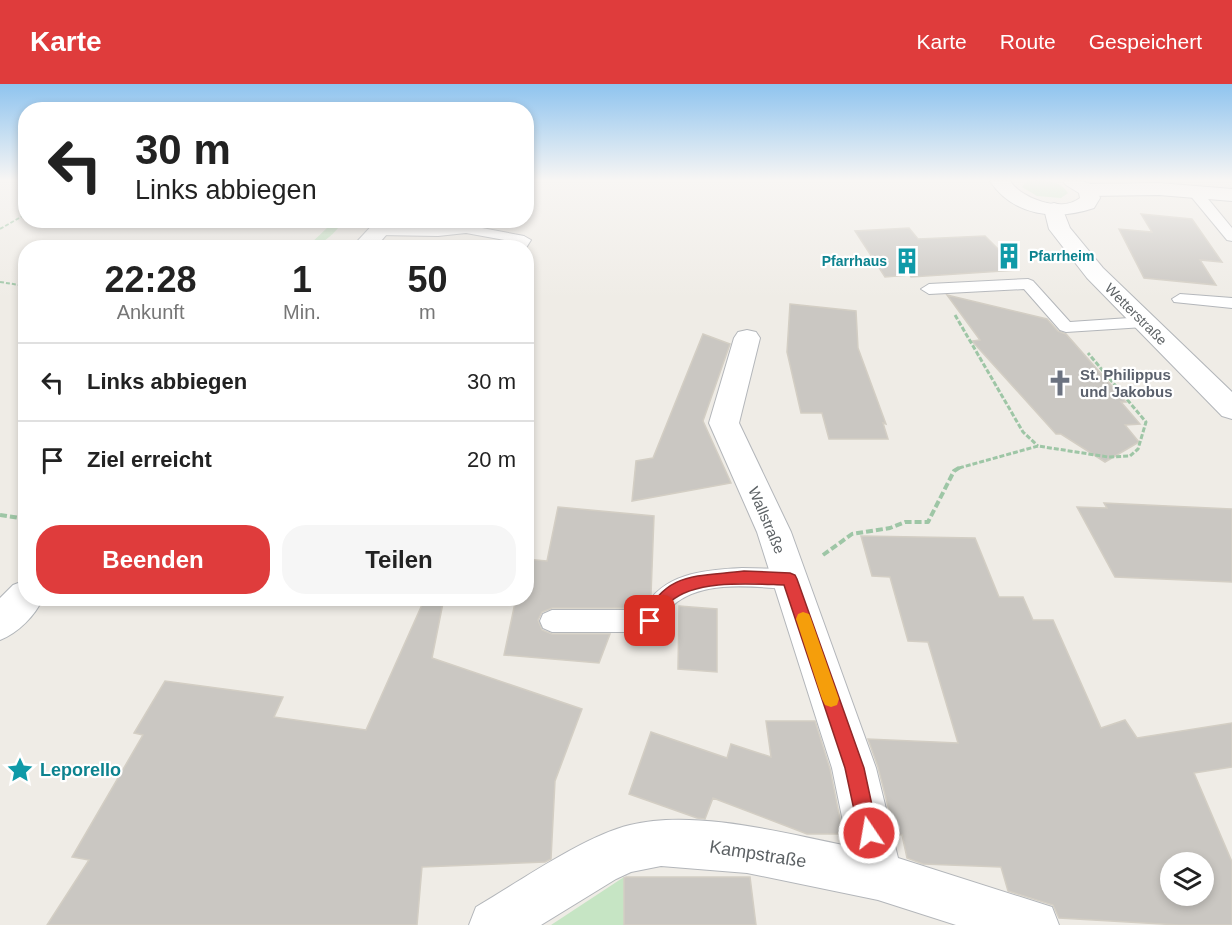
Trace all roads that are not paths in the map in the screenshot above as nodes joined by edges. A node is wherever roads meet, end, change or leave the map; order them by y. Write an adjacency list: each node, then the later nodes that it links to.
1 (1057, 220): 11 (street, Wetterstraße)
2 (1218, 220): 5 (lane)
3 (381, 228): 6 (street)
4 (401, 228): 7 (lane)
5 (1232, 237)
6 (370, 240)
7 (524, 240)
8 (929, 289): 11 (lane)
9 (1180, 299): 10 (lane)
10 (1232, 303)
11 (1144, 322): 13 (street, Wetterstraße)
12 (747, 338): 14 (street, Wallstraße)
13 (1232, 410)
14 (790, 579): 16 (lane); 18 (street, Wallstraße)
15 (18, 604): 17 (street)
16 (552, 621)
17 (0, 623)
18 (878, 876): 19 (street, Kampstraße); 20 (street, Kampstraße)
19 (494, 925)
20 (1034, 925)

